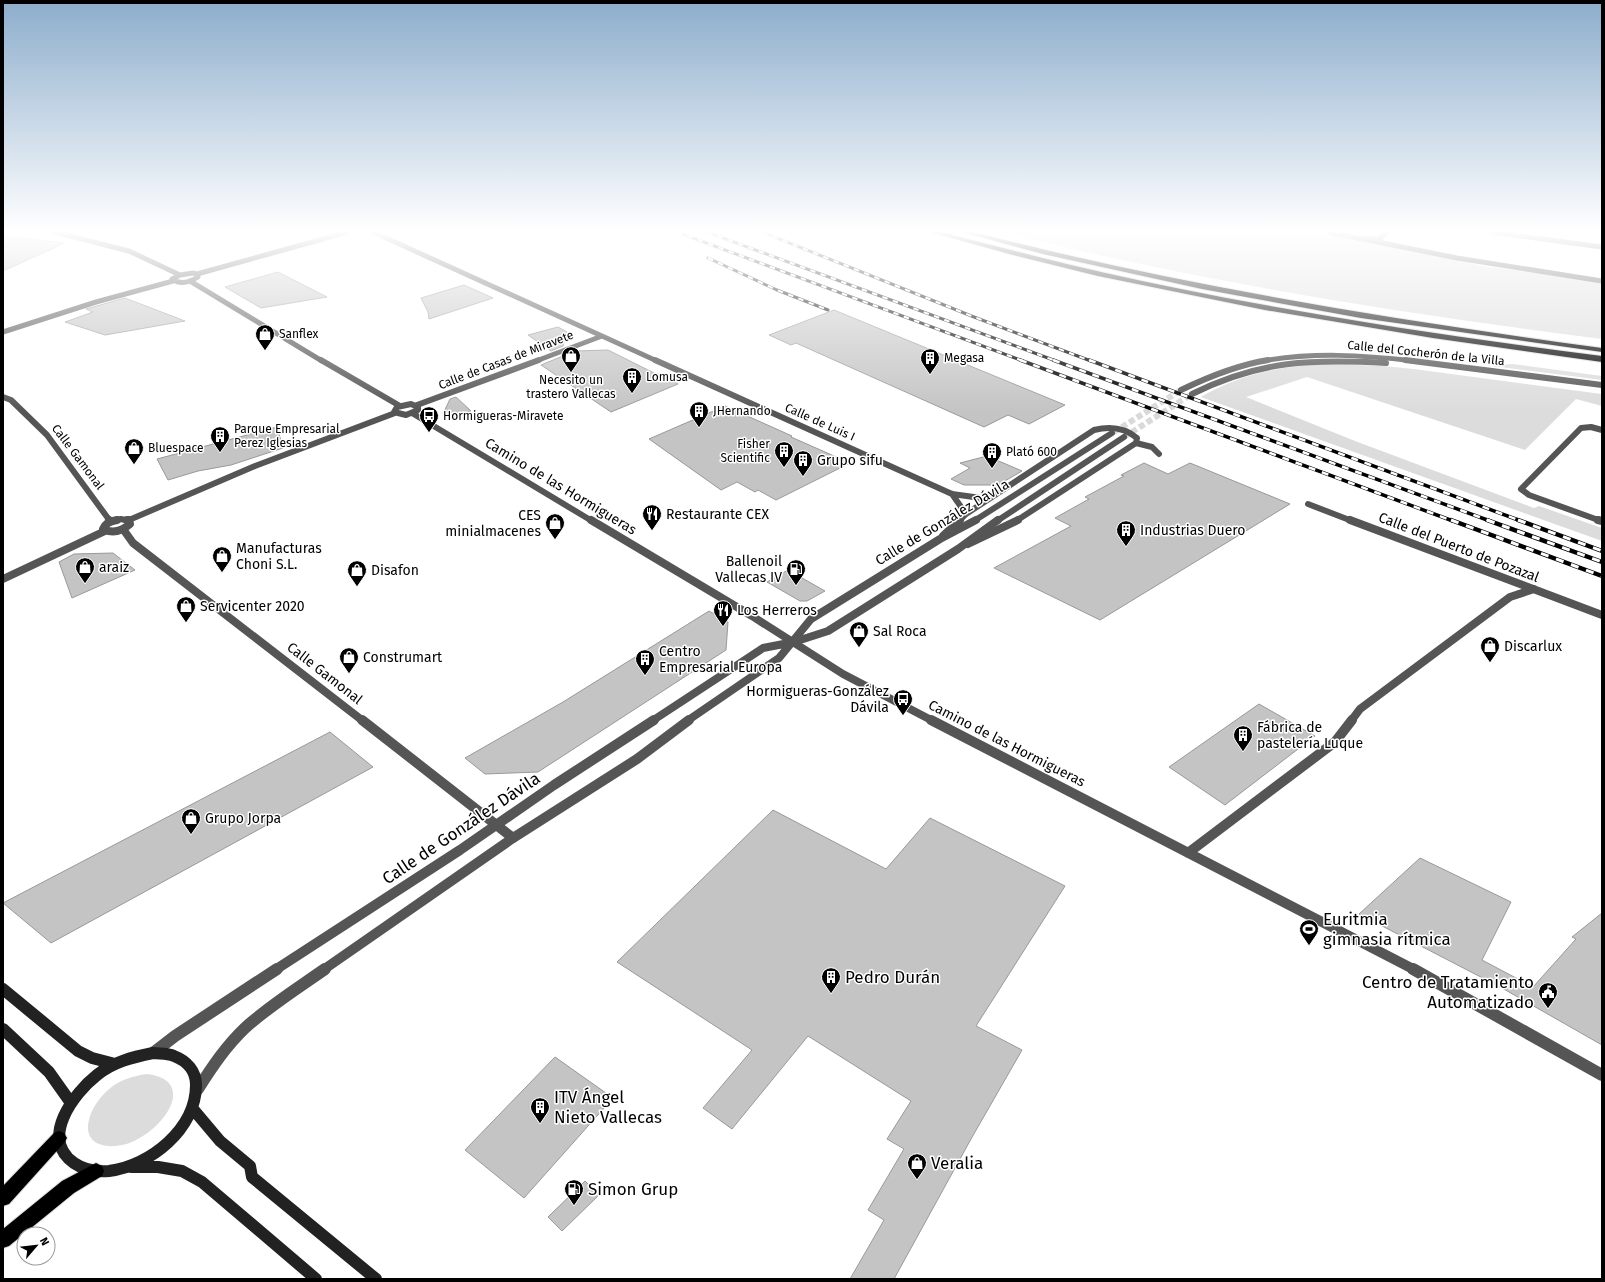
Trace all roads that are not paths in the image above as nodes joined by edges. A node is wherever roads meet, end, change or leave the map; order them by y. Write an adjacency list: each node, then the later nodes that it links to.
1 (133, 292): 6 (street)
2 (208, 292): 15 (street)
3 (504, 292): 7 (street, Calle de Luis I)
4 (1185, 292): 9 (highway)
5 (1231, 292): 8 (highway)
6 (3, 332)
7 (602, 336): 16 (street, Calle de Casas de Miravete); 23 (street, Calle de Luis I)
8 (1602, 350)
9 (1602, 359)
10 (1602, 384): 11 (street, Calle del Cocherón de la Villa)
11 (1181, 390)
12 (1602, 390): 13 (street, Calle del Cocherón de la Villa)
13 (1192, 394)
14 (3, 397): 28 (street, Calle Gamonal)
15 (400, 406): 16 (street); 17 (street)
16 (414, 409): 17 (street); 37 (street, Camino de las Hormigueras)
17 (396, 413): 27 (street)
18 (1602, 430): 29 (street)
19 (1112, 433): 32 (street, Calle de González Dávila)
20 (1124, 437): 33 (street, Calle de González Dávila)
21 (1136, 443): 22 (street); 24 (street, Calle de González Dávila); 33 (street, Calle de González Dávila)
22 (1159, 454)
23 (952, 494): 24 (street, Calle de Luis I); 26 (street, Calle de Luis I)
24 (991, 497): 26 (street, Calle de González Dávila)
25 (1308, 504): 35 (street, Calle del Puerto de Pozazal)
26 (966, 514): 32 (street)
27 (129, 520): 28 (street); 30 (street)
28 (110, 521): 31 (street)
29 (1602, 521)
30 (123, 529): 31 (street); 38 (street, Calle Gamonal)
31 (105, 531): 34 (street)
32 (940, 539): 37 (street, Calle de González Dávila)
33 (958, 548): 37 (street, Calle de González Dávila)
34 (3, 579)
35 (1534, 589): 36 (street, Calle del Puerto de Pozazal); 40 (street)
36 (1602, 615)
37 (794, 642): 38 (street, Calle de González Dávila); 39 (street, Calle de González Dávila); 40 (street, Camino de las Hormigueras)
38 (496, 825): 39 (street, Calle Gamonal); 43 (street, Calle de González Dávila)
39 (513, 838): 46 (street, Calle de González Dávila)
40 (1188, 852): 45 (street, Camino de las Hormigueras)
41 (3, 989): 44 (main road)
42 (3, 1029): 47 (main road)
43 (153, 1053): 44 (main road); 46 (main road)
44 (115, 1064): 47 (main road)
45 (1602, 1075)
46 (198, 1089): 48 (main road)
47 (71, 1103): 49 (main road)
48 (193, 1109): 50 (main road); 55 (main road)
49 (59, 1138): 51 (main road); 52 (main road)
50 (128, 1166): 51 (main road); 54 (main road)
51 (96, 1171): 53 (main road)
52 (3, 1198)
53 (3, 1240)
54 (316, 1279)
55 (376, 1279)

